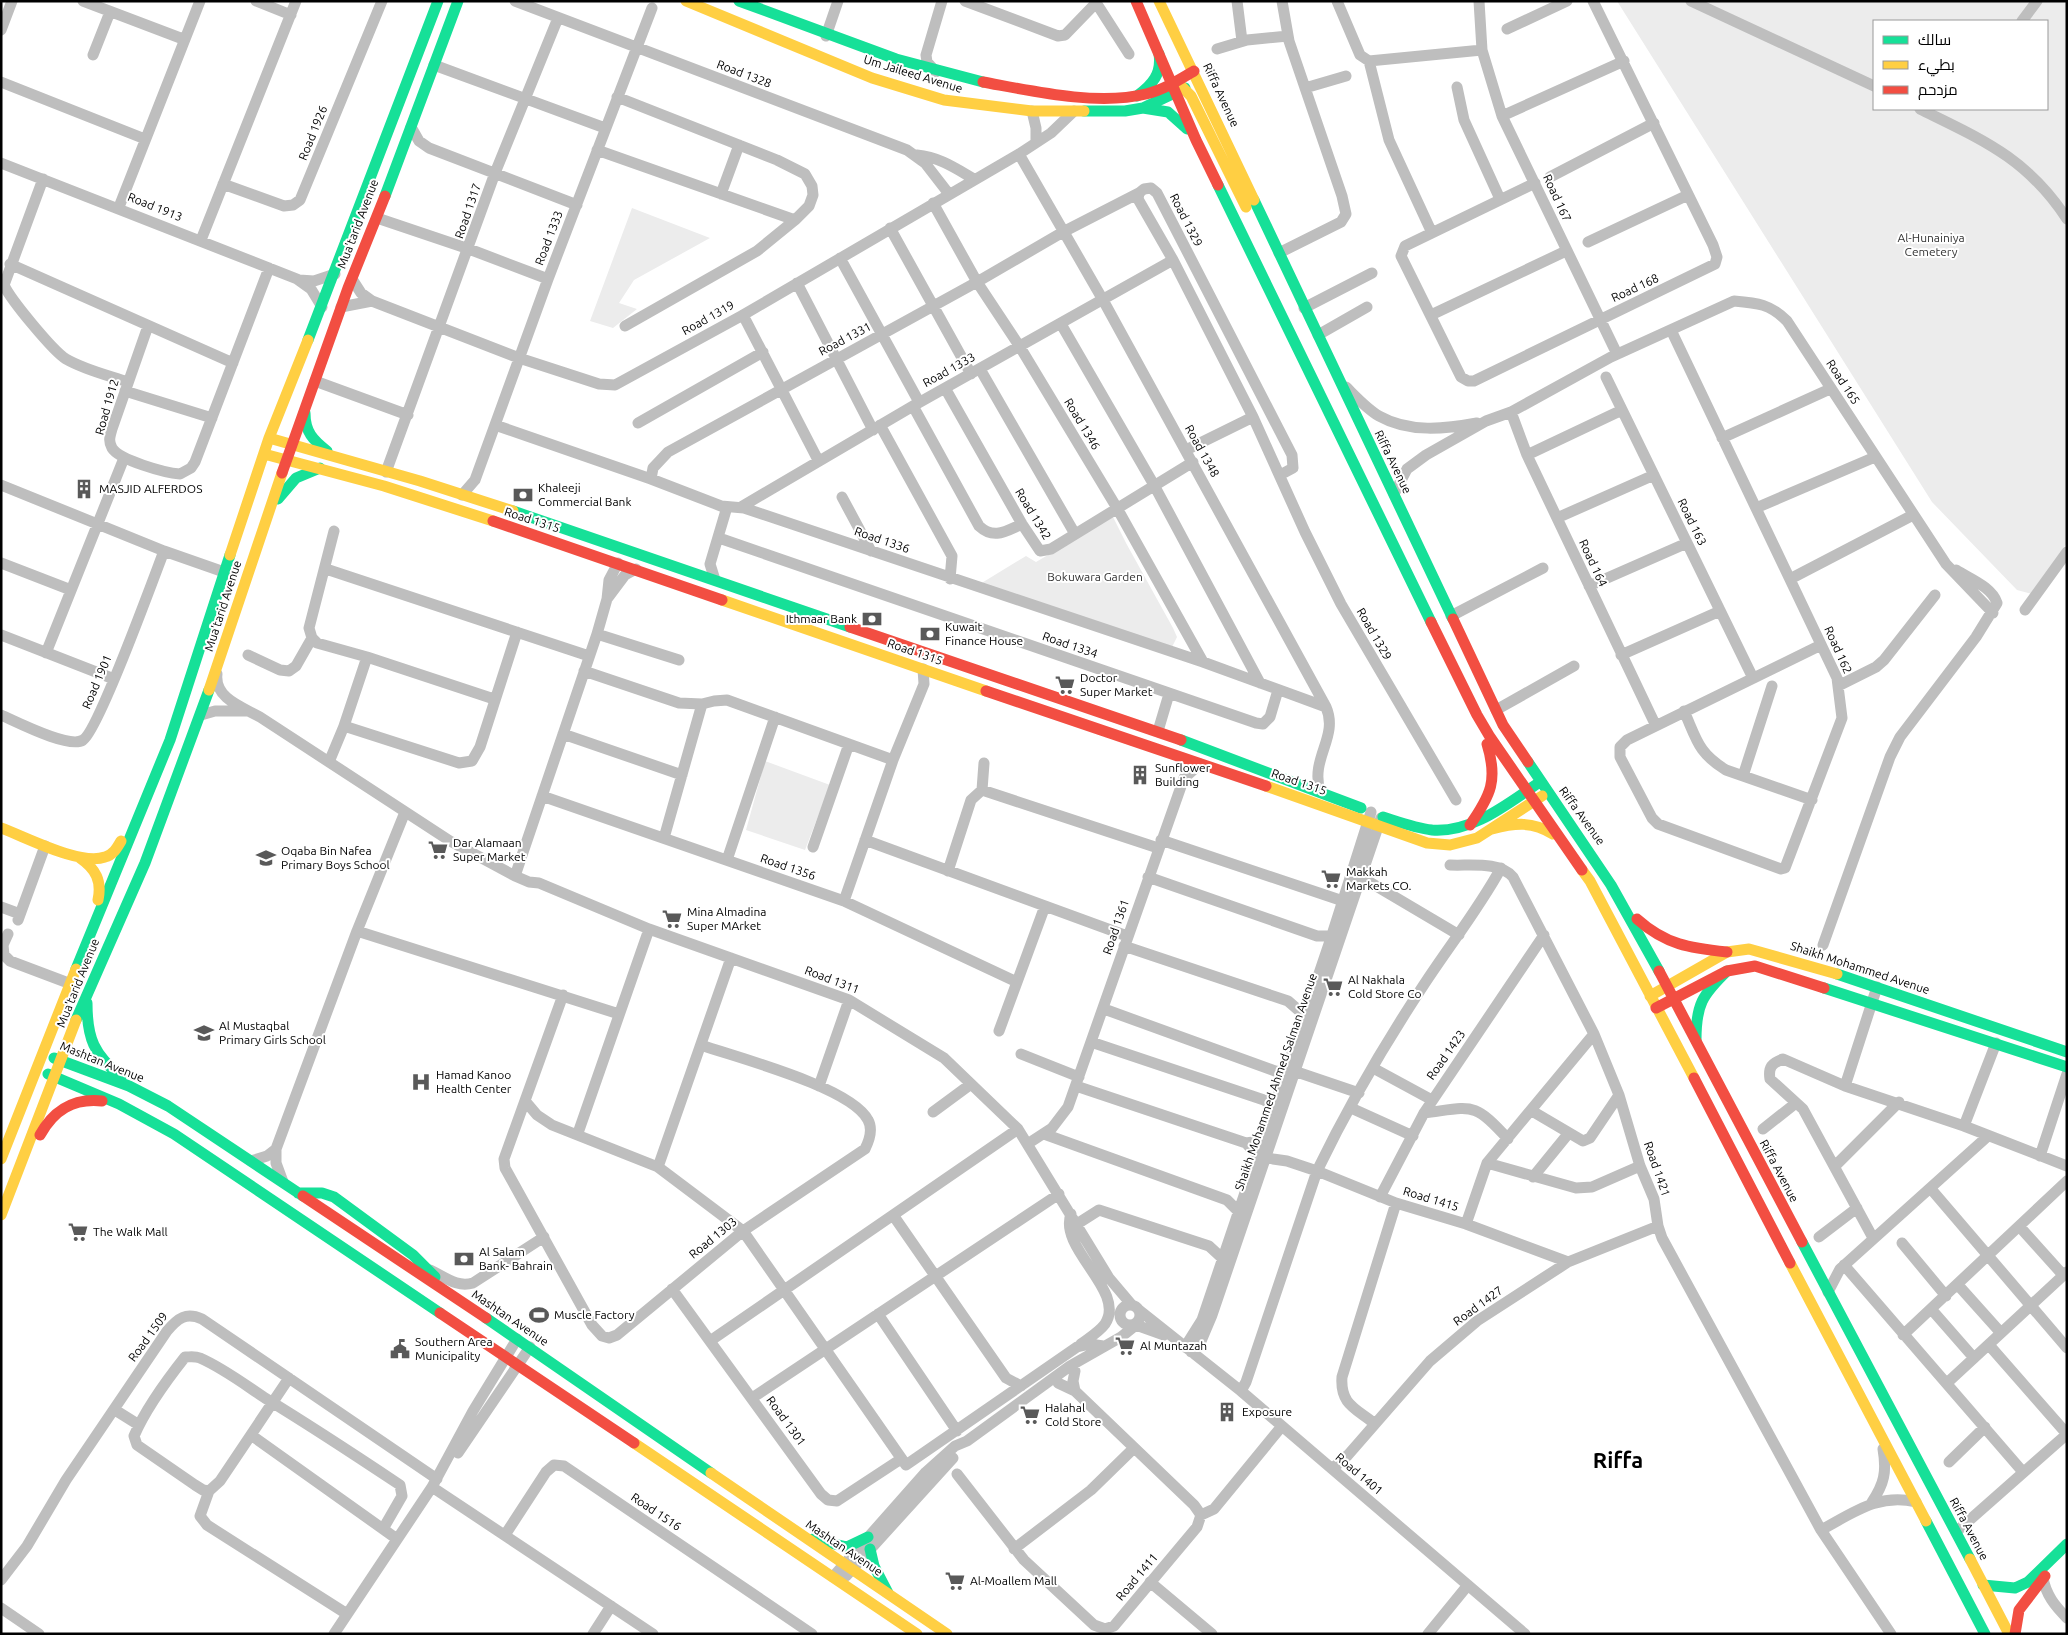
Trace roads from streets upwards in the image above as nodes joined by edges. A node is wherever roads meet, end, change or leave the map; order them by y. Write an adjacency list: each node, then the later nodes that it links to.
1 (12, 1): 34 (street)
2 (83, 1): 28 (street)
3 (200, 1): 37 (street)
4 (256, 1): 29 (street)
5 (296, 1): 29 (street)
6 (382, 1): 80 (street, Road 1926)
7 (438, 1): 106 (street, Mua'tarid Avenue)
8 (458, 1): 47 (street, Mua'tarid Avenue)
9 (515, 1): 30 (street, Road 1328)
10 (686, 1): 61 (street, Um Jaileed Avenue)
11 (739, 1): 35 (street, Um Jaileed Avenue)
12 (838, 1): 35 (street)
13 (942, 1): 48 (street)
14 (965, 1): 26 (street)
15 (1136, 1): 39 (street)
16 (1160, 1): 32 (street, Riffa Avenue)
17 (1167, 1): 32 (street)
18 (1237, 1): 38 (street)
19 (1282, 1): 36 (street)
20 (1337, 1): 45 (street)
21 (1478, 1): 42 (street, Road 167)
22 (1567, 1): 33 (street)
23 (1593, 1): 46 (street, Road 168)
24 (1691, 1): 52 (street)
25 (2037, 1): 31 (street)
26 (1096, 2): 43 (street)
27 (652, 8): 40 (street, Road 1333)
28 (110, 12): 37 (street); 44 (street)
29 (291, 15): 80 (street)
30 (558, 18): 40 (street, Road 1328); 58 (street, Road 1317)
31 (2023, 20)
32 (1171, 24): 49 (street, Riffa Avenue)
33 (1507, 29)
34 (1, 30)
35 (826, 36): 48 (street, Um Jaileed Avenue)
36 (1288, 36): 38 (street, Riffa Avenue); 55 (street)
37 (183, 39): 68 (street)
38 (1242, 41): 41 (street, Riffa Avenue)
39 (1156, 44): 54 (street); 56 (street)
40 (636, 48): 57 (street, Road 1333); 74 (street, Road 1328)
41 (1218, 49)
42 (1482, 50): 45 (street); 64 (street, Road 167)
43 (1129, 54)
44 (93, 55)
45 (1369, 61): 95 (street)
46 (1624, 61): 64 (street); 65 (street, Road 168)
47 (434, 65): 58 (street); 66 (street, Mua'tarid Avenue)
48 (936, 72): 56 (street, Um Jaileed Avenue)
49 (1196, 74): 54 (street, Um Jaileed Avenue); 99 (street, Riffa Avenue)
50 (1346, 76): 55 (street)
51 (1, 82): 68 (street)
52 (1873, 86)
53 (1457, 87): 86 (street)
54 (1178, 88): 56 (street, Um Jaileed Avenue); 59 (street, Um Jaileed Avenue); 69 (street); 99 (street)
55 (1305, 88): 99 (street)
56 (1137, 96)
57 (617, 97): 67 (street, Road 1333); 71 (street)
58 (526, 99): 67 (street); 76 (street, Road 1317)
59 (1143, 108): 62 (street, Um Jaileed Avenue); 69 (street)
60 (1926, 110): 63 (street)
61 (1032, 111): 62 (street, Um Jaileed Avenue); 70 (street)
62 (1074, 111): 70 (street, Road 1319)
63 (1942, 113): 91 (street)
64 (1502, 116): 81 (street, Road 167)
65 (1654, 123): 77 (street); 85 (street, Road 168)
66 (411, 127): 76 (street); 90 (street, Mua'tarid Avenue)
67 (605, 128): 72 (street, Road 1333)
68 (146, 139): 89 (street)
69 (1196, 140): 244 (street)
70 (1036, 142): 73 (street, Road 1319)
71 (739, 145): 83 (street); 92 (street)
72 (597, 150): 83 (street); 88 (street, Road 1333)
73 (1019, 154): 79 (street, Road 1319); 94 (street, Road 1348)
74 (917, 155): 79 (street); 84 (street, Road 1328)
75 (1, 163): 78 (street, Road 1913)
76 (495, 173): 88 (street); 98 (street, Road 1317)
77 (1550, 177)
78 (43, 179): 89 (street, Road 1913); 103 (street)
79 (974, 179): 84 (street, Road 1319)
80 (223, 184): 96 (street)
81 (1535, 184): 86 (street, Road 168); 100 (street, Road 167)
82 (1138, 193): 94 (street, Road 1331); 102 (street, Road 1329); 168 (street, Road 1329)
83 (721, 194): 92 (street)
84 (949, 194): 87 (street, Road 1319)
85 (1688, 194): 97 (street); 121 (street, Road 168)
86 (1500, 199): 95 (street, Road 168)
87 (933, 203): 93 (street, Road 1319); 110 (street, Road 1346)
88 (577, 205): 109 (street, Road 1333)
89 (119, 207): 96 (street, Road 1913)
90 (377, 218): 98 (street); 108 (street, Mua'tarid Avenue)
91 (2067, 219)
92 (795, 220): 124 (street)
93 (890, 228): 101 (street, Road 1319); 114 (street)
94 (1063, 232): 110 (street, Road 1331); 112 (street, Road 1348)
95 (1432, 233): 120 (street, Road 168)
96 (201, 240): 104 (street, Road 1913)
97 (1588, 242)
98 (469, 249): 109 (street); 125 (street, Road 1317)
99 (1277, 249): 118 (street, Riffa Avenue)
100 (1566, 251): 120 (street); 121 (street, Road 167)
101 (840, 258): 111 (street, Road 1319); 127 (street)
102 (1173, 260): 112 (street, Road 1333); 148 (street, Road 1329)
103 (10, 264): 123 (street); 139 (street)
104 (269, 268): 107 (street, Road 1913); 134 (street)
105 (1372, 273): 118 (street)
106 (335, 274): 107 (street, Road 1913); 115 (street, Mua'tarid Avenue)
107 (297, 279): 115 (street, Road 1913)
108 (352, 279): 113 (street, Road 1319); 116 (street, Mua'tarid Avenue)
109 (548, 279): 132 (street, Road 1333)
110 (977, 282): 114 (street, Road 1331); 129 (street, Road 1346)
111 (797, 283): 119 (street, Road 1319); 133 (street)
112 (1104, 300): 122 (street, Road 1333); 157 (street, Road 1348)
113 (372, 301): 116 (street); 125 (street, Road 1319)
114 (934, 306): 127 (street, Road 1331); 135 (street)
115 (322, 307): 154 (street, Mua'tarid Avenue)
116 (341, 307): 137 (street, Mua'tarid Avenue)
117 (1367, 307): 128 (street)
118 (1304, 308): 128 (street, Riffa Avenue)
119 (743, 315): 130 (street); 132 (street, Road 1319)
120 (1431, 315): 121 (street, Road 168)
121 (1600, 320): 131 (street, Road 167)
122 (1061, 324): 129 (street, Road 1333); 173 (street)
123 (148, 326): 134 (street); 139 (street, Road 1912)
124 (624, 326)
125 (440, 328): 132 (street, Road 1319); 147 (street, Road 1317)
126 (1671, 330): 131 (street, Road 165); 142 (street, Road 165); 155 (street, Road 162)
127 (883, 334): 133 (street, Road 1331); 143 (street)
128 (1318, 335): 138 (street, Riffa Avenue)
129 (1020, 347): 135 (street, Road 1333); 180 (street, Road 1346)
130 (763, 352): 141 (street); 151 (street)
131 (1617, 354): 146 (street, Road 165)
132 (519, 358): 152 (street, Road 1333)
133 (837, 359): 141 (street, Road 1331); 153 (street)
134 (233, 362): 149 (street)
135 (976, 371): 140 (street, Road 1333); 188 (street)
136 (1606, 378): 145 (street, Road 163)
137 (315, 381): 144 (street, Mua'tarid Avenue); 147 (street)
138 (1339, 381): 150 (street); 174 (street, Riffa Avenue)
139 (127, 386): 149 (street); 162 (street, Road 1912)
140 (946, 388): 143 (street, Road 1333); 186 (street, Road 1342)
141 (781, 389): 164 (street); 170 (street, Road 1331)
142 (1830, 389): 155 (street); 161 (street, Road 165)
143 (916, 404): 153 (street, Road 1333); 186 (street)
144 (305, 409): 156 (street, Mua'tarid Avenue); 158 (street)
145 (1622, 410): 160 (street); 169 (street, Road 163)
146 (1511, 412): 150 (street, Road 165); 160 (street, Road 164)
147 (408, 415): 167 (street, Road 1317)
148 (1253, 417): 157 (street); 168 (street, Road 1329)
149 (212, 418): 162 (street)
150 (1486, 421): 174 (street)
151 (638, 423)
152 (496, 425): 170 (street, Road 1336); 171 (street, Road 1333)
153 (876, 428): 164 (street, Road 1333); 203 (street)
154 (269, 438): 156 (street, Road 1315); 159 (street, Mua'tarid Avenue)
155 (1722, 438): 181 (street, Road 162)
156 (293, 444): 158 (street, Road 1315); 163 (street, Mua'tarid Avenue)
157 (1186, 450): 165 (street, Road 1348)
158 (330, 453): 167 (street, Road 1315)
159 (264, 454): 163 (street, Road 1315); 201 (street, Mua'tarid Avenue)
160 (1527, 454): 184 (street, Road 164)
161 (1875, 457): 181 (street); 182 (street, Road 165)
162 (124, 458): 185 (street)
163 (287, 460): 166 (street, Road 1315); 183 (street, Mua'tarid Avenue)
164 (818, 460): 179 (street, Road 1333)
165 (1193, 462): 173 (street, Road 1342); 238 (street, Road 1348)
166 (320, 468): 183 (street); 197 (street, Road 1315)
167 (386, 472): 175 (street, Road 1315)
168 (1280, 475): 268 (street, Road 1329)
169 (1654, 475): 184 (street); 190 (street, Road 163)
170 (651, 479): 178 (street, Road 1336)
171 (476, 480): 175 (street, Road 1333); 177 (street, Road 1333)
172 (1, 485): 185 (street)
173 (1154, 485): 180 (street, Road 1342); 231 (street)
174 (1394, 494): 212 (street, Riffa Avenue)
175 (462, 495): 177 (street, Road 1315)
176 (842, 497): 193 (street)
177 (479, 500): 192 (street, Road 1315)
178 (727, 507): 179 (street, Road 1336); 189 (street)
179 (741, 507): 193 (street, Road 1336)
180 (1117, 508): 188 (street, Road 1342); 224 (street, Road 1346)
181 (1756, 508): 204 (street, Road 162)
182 (1913, 514): 204 (street); 309 (street, Road 165)
183 (267, 517): 225 (street, Mua'tarid Avenue)
184 (1557, 518): 206 (street, Road 164)
185 (98, 523): 191 (street); 207 (street)
186 (1022, 524): 188 (street, Road 1342)
187 (334, 531): 198 (street)
188 (1074, 534)
189 (719, 538): 195 (street); 235 (street, Road 1334)
190 (1687, 543): 206 (street); 211 (street, Road 163)
191 (164, 551): 201 (street); 230 (street, Road 1901)
192 (628, 551): 197 (street); 202 (street, Road 1315)
193 (871, 551): 203 (street, Road 1336)
194 (2067, 552): 210 (street)
195 (712, 558): 202 (street); 205 (street)
196 (1, 563): 207 (street)
197 (618, 563): 200 (street, Road 1315); 209 (street)
198 (326, 568): 213 (street); 216 (street)
199 (1542, 568): 212 (street)
200 (636, 569): 209 (street); 227 (street, Road 1315)
201 (224, 572): 261 (street, Mua'tarid Avenue)
202 (698, 574): 205 (street, Road 1315)
203 (950, 579): 224 (street, Road 1336)
204 (1790, 579): 217 (street, Road 162)
205 (715, 580): 248 (street, Road 1315)
206 (1588, 586): 220 (street, Road 164)
207 (71, 590): 218 (street)
208 (1935, 595): 233 (street)
209 (607, 599): 214 (street)
210 (2025, 610)
211 (1720, 611): 220 (street); 229 (street, Road 163)
212 (1451, 616): 239 (street, Riffa Avenue)
213 (518, 632): 221 (street); 236 (street)
214 (597, 634): 221 (street); 223 (street)
215 (1, 635): 218 (street)
216 (312, 638): 219 (street); 222 (street)
217 (1821, 645): 229 (street); 233 (street, Road 162)
218 (46, 653): 230 (street)
219 (248, 655)
220 (1621, 655): 246 (street, Road 164)
221 (589, 656): 228 (street)
222 (367, 657): 236 (street); 247 (street)
223 (679, 660)
224 (1203, 662): 231 (street, Road 1336)
225 (218, 665): 240 (street, Road 1311); 243 (street, Mua'tarid Avenue)
226 (1574, 666): 239 (street)
227 (923, 669): 251 (street, Road 1315); 252 (street)
228 (584, 671): 237 (street); 249 (street)
229 (1753, 678): 241 (street)
230 (114, 679): 242 (street, Road 1901)
231 (1260, 683): 234 (street, Road 1336)
232 (1772, 686): 258 (street)
233 (1838, 686): 269 (street, Road 162)
234 (1278, 690): 235 (street, Road 1334); 238 (street, Road 1336)
235 (1169, 694): 248 (street)
236 (494, 700): 247 (street)
237 (702, 704): 245 (street); 257 (street)
238 (1326, 707): 256 (street, Road 1348)
239 (1496, 710): 260 (street, Riffa Avenue)
240 (249, 711): 243 (street); 253 (street, Road 1311)
241 (1684, 711): 246 (street); 258 (street)
242 (1, 715)
243 (201, 715): 317 (street, Mua'tarid Avenue)
244 (1477, 715): 265 (street); 275 (street)
245 (775, 717): 250 (street); 288 (street)
246 (1655, 724): 269 (street, Road 162)
247 (344, 726): 253 (street)
248 (1158, 731): 262 (street, Road 1315)
249 (563, 734): 257 (street); 267 (street)
250 (849, 744): 252 (street); 285 (street)
251 (1176, 756): 255 (street, Road 1315); 259 (street)
252 (893, 760): 282 (street)
253 (329, 762): 273 (street, Road 1311)
254 (984, 763): 263 (street)
255 (1200, 764): 259 (street, Road 1361); 270 (street, Road 1315)
256 (1316, 770): 262 (street, Road 1348); 264 (street, Road 1348)
257 (682, 774): 280 (street)
258 (1744, 776): 269 (street)
259 (1184, 778): 283 (street, Road 1361)
260 (1540, 782): 265 (street, Road 1315); 266 (street, Riffa Avenue)
261 (150, 787): 287 (street); 304 (street, Mua'tarid Avenue)
262 (1308, 787): 264 (street, Road 1315); 270 (street)
263 (982, 790): 283 (street); 291 (street)
264 (1320, 791): 274 (street, Road 1315)
265 (1525, 791): 271 (street); 275 (street, Road 1315)
266 (1547, 792): 271 (street, Road 1315); 300 (street, Riffa Avenue)
267 (542, 796): 280 (street, Road 1356); 292 (street)
268 (1456, 800)
269 (1812, 800)
270 (1312, 801): 272 (street, Road 1315)
271 (1532, 803): 277 (street, Road 1315); 279 (street)
272 (1334, 809): 274 (street, Road 1315); 281 (street)
273 (406, 812): 292 (street, Road 1311); 301 (street)
274 (1375, 818): 275 (street, Road 1315); 278 (street, Road 1315); 281 (street, Shaikh Mohammed Ahmed Salman Avenue); 286 (street, Shaikh Mohammed Ahmed Salman Avenue)
275 (1470, 825)
276 (1, 828): 284 (street)
277 (1492, 829): 278 (street, Road 1315); 279 (street)
278 (1403, 834): 286 (street)
279 (1558, 837): 319 (street)
280 (664, 838): 288 (street, Road 1356)
281 (1361, 838): 297 (street, Shaikh Mohammed Ahmed Salman Avenue)
282 (865, 840): 291 (street); 296 (street)
283 (1159, 844): 293 (street, Road 1361); 297 (street)
284 (45, 846): 287 (street); 299 (street)
285 (813, 847)
286 (1372, 849): 294 (street, Shaikh Mohammed Ahmed Salman Avenue)
287 (80, 858): 304 (street)
288 (727, 860): 296 (street, Road 1356)
289 (1450, 865): 290 (street)
290 (1501, 868): 303 (street, Road 1421); 306 (street)
291 (948, 871): 298 (street)
292 (515, 876): 295 (street, Road 1311)
293 (1148, 877): 307 (street); 308 (street, Road 1361)
294 (1361, 877): 306 (street); 342 (street, Shaikh Mohammed Ahmed Salman Avenue)
295 (529, 882): 305 (street, Road 1311); 311 (street, Road 1311)
296 (844, 901): 313 (street, Road 1356)
297 (1342, 901): 307 (street, Shaikh Mohammed Ahmed Salman Avenue)
298 (1045, 906): 308 (street); 313 (street)
299 (1, 907)
300 (1626, 908): 310 (street); 315 (street, Riffa Avenue)
301 (357, 931): 318 (street); 372 (street)
302 (8, 934): 314 (street)
303 (1544, 934): 330 (street, Road 1421); 352 (street, Road 1423)
304 (90, 935): 314 (street, Mua'tarid Avenue)
305 (647, 935): 311 (street, Road 1311); 327 (street)
306 (1459, 935): 340 (street)
307 (1332, 936): 320 (street, Shaikh Mohammed Ahmed Salman Avenue)
308 (1125, 941): 322 (street); 326 (street, Road 1361)
309 (1823, 946)
310 (1727, 952): 315 (street, Shaikh Mohammed Avenue); 316 (street, Shaikh Mohammed Avenue)
311 (729, 961): 323 (street, Road 1311); 334 (street)
312 (1726, 971): 321 (street); 324 (street); 332 (street)
313 (1017, 982): 329 (street)
314 (71, 984): 336 (street, Mua'tarid Avenue)
315 (1668, 986): 319 (street, Shaikh Mohammed Avenue); 321 (street, Riffa Avenue)
316 (1877, 987): 324 (street); 335 (street, Shaikh Mohammed Avenue)
317 (87, 992): 338 (street, Mua'tarid Avenue); 347 (street)
318 (563, 995): 327 (street); 353 (street, Road 1303)
319 (1650, 996): 325 (street)
320 (1310, 998): 322 (street); 328 (street, Shaikh Mohammed Ahmed Salman Avenue)
321 (1674, 998): 325 (street); 332 (street, Riffa Avenue)
322 (1288, 1001): 328 (street)
323 (848, 1003): 346 (street, Road 1311); 348 (street)
324 (1872, 1003): 333 (street); 349 (street)
325 (1656, 1008): 457 (street)
326 (1104, 1009): 331 (street, Road 1361); 342 (street)
327 (620, 1014): 365 (street)
328 (1304, 1014): 342 (street, Shaikh Mohammed Ahmed Salman Avenue)
329 (999, 1031)
330 (1594, 1034): 351 (street, Road 1421); 359 (street)
331 (1092, 1042): 345 (street, Road 1361); 357 (street)
332 (1696, 1043): 410 (street, Riffa Avenue)
333 (1996, 1043): 339 (street); 362 (street)
334 (701, 1045): 348 (street, Road 1303); 381 (street)
335 (2067, 1052)
336 (43, 1053): 338 (street, Mashtan Avenue); 341 (street, Mua'tarid Avenue)
337 (1021, 1054): 345 (street)
338 (62, 1061): 344 (street, Mua'tarid Avenue); 347 (street, Mashtan Avenue)
339 (2067, 1067)
340 (1372, 1068): 350 (street); 352 (street)
341 (37, 1069): 344 (street); 375 (street, Mua'tarid Avenue)
342 (1289, 1072): 350 (street); 357 (street, Shaikh Mohammed Ahmed Salman Avenue); 373 (street, Shaikh Mohammed Ahmed Salman Avenue)
343 (2067, 1074): 374 (street)
344 (56, 1077): 356 (street); 385 (street, Mua'tarid Avenue)
345 (1077, 1082): 366 (street, Road 1361); 373 (street)
346 (971, 1084): 360 (street); 363 (street, Road 1311)
347 (129, 1086): 376 (street, Mashtan Avenue)
348 (819, 1086): 400 (street, Road 1303)
349 (1845, 1086): 354 (street); 355 (street)
350 (1359, 1093): 358 (street)
351 (1619, 1095): 367 (street); 378 (street, Road 1421)
352 (1432, 1100): 361 (street, Road 1423)
353 (526, 1102): 365 (street); 402 (street, Road 1303)
354 (1899, 1102): 362 (street); 379 (street)
355 (1796, 1103): 364 (street); 379 (street)
356 (119, 1104): 385 (street); 438 (street)
357 (1273, 1106): 373 (street, Shaikh Mohammed Ahmed Salman Avenue)
358 (1351, 1108): 368 (street); 382 (street)
359 (1532, 1111): 367 (street); 370 (street)
360 (933, 1112)
361 (1424, 1113): 368 (street, Road 1423); 370 (street)
362 (1964, 1126): 369 (street)
363 (1018, 1129): 371 (street, Road 1311); 395 (street)
364 (1763, 1129)
365 (578, 1133): 381 (street)
366 (1044, 1134): 371 (street, Road 1361); 393 (street)
367 (1568, 1134): 383 (street)
368 (1413, 1136): 390 (street, Road 1423)
369 (1988, 1136): 374 (street); 387 (street)
370 (1508, 1139): 377 (street)
371 (1029, 1143): 389 (street, Road 1311)
372 (276, 1148): 376 (street); 386 (street)
373 (1264, 1148): 382 (street, Road 1415); 393 (street, Shaikh Mohammed Ahmed Salman Avenue); 437 (street, Shaikh Mohammed Ahmed Salman Avenue)
374 (2040, 1156): 380 (street)
375 (1, 1159)
376 (250, 1161): 386 (street, Mashtan Avenue)
377 (1488, 1163): 383 (street); 397 (street)
378 (1640, 1166): 383 (street); 398 (street, Road 1421)
379 (1835, 1166): 392 (street)
380 (2067, 1166)
381 (658, 1167): 400 (street)
382 (1317, 1171): 390 (street, Road 1415); 446 (street)
383 (1533, 1177)
384 (2067, 1181): 399 (street)
385 (14, 1182): 394 (street, Mua'tarid Avenue)
386 (285, 1184): 388 (street, Mashtan Avenue)
387 (1931, 1189): 403 (street); 405 (street)
388 (298, 1193): 409 (street); 417 (street, Mashtan Avenue)
389 (1059, 1194): 396 (street, Road 1311); 412 (street)
390 (1380, 1197): 391 (street, Road 1415)
391 (1396, 1203): 397 (street, Road 1415); 452 (street)
392 (1857, 1208): 401 (street); 403 (street)
393 (1238, 1211): 406 (street, Shaikh Mohammed Ahmed Salman Avenue)
394 (1, 1215)
395 (893, 1215): 412 (street); 416 (street)
396 (1074, 1218): 406 (street); 413 (street, Road 1311); 433 (street, Road 1301)
397 (1466, 1224): 407 (street, Road 1415)
398 (1658, 1226): 407 (street, Road 1427); 480 (street, Road 1421)
399 (2019, 1226): 405 (street); 411 (street)
400 (743, 1231): 415 (street, Road 1303); 416 (street)
401 (1819, 1237)
402 (544, 1238): 409 (street); 415 (street, Road 1303)
403 (1874, 1238): 408 (street)
404 (1902, 1244): 419 (street)
405 (1988, 1256): 414 (street); 421 (street)
406 (1222, 1258): 437 (street, Shaikh Mohammed Ahmed Salman Avenue)
407 (1568, 1262): 452 (street, Road 1427)
408 (1842, 1267): 410 (street); 418 (street); 427 (street)
409 (429, 1269): 417 (street)
410 (1816, 1269): 418 (street, Riffa Avenue)
411 (2065, 1273): 421 (street)
412 (937, 1276): 423 (street); 443 (street)
413 (1109, 1278): 420 (street, Road 1311); 424 (street, Road 1311)
414 (1958, 1285): 419 (street); 426 (street)
415 (672, 1289): 430 (street, Road 1301)
416 (784, 1290): 430 (street); 436 (street)
417 (446, 1292): 429 (street, Mashtan Avenue)
418 (1828, 1292): 481 (street, Riffa Avenue)
419 (1946, 1296): 422 (street)
420 (1135, 1307): 424 (street); 425 (street); 428 (street, Road 1401)
421 (2031, 1307): 426 (street); 435 (street)
422 (1932, 1310): 427 (street); 439 (street)
423 (878, 1314): 436 (street); 456 (street)
424 (1119, 1314): 425 (street, Road 1401); 432 (street)
425 (1136, 1325): 428 (street, Road 1401); 432 (street)
426 (2001, 1333): 431 (street)
427 (1903, 1335): 444 (street)
428 (1173, 1338): 437 (street, Road 1401)
429 (517, 1339): 434 (street, Mashtan Avenue); 438 (street)
430 (710, 1341): 449 (street, Road 1301)
431 (1989, 1344): 439 (street); 458 (street)
432 (1103, 1346): 433 (street); 441 (street)
433 (1077, 1347): 445 (street, Road 1301)
434 (530, 1348): 440 (street); 483 (street, Mashtan Avenue)
435 (2067, 1348)
436 (825, 1349): 449 (street); 465 (street)
437 (1188, 1350): 446 (street, Road 1401)
438 (506, 1356): 440 (street); 467 (street)
439 (1974, 1358): 444 (street)
440 (518, 1364): 467 (street); 492 (street)
441 (1065, 1375): 447 (street); 447 (street); 461 (street)
442 (289, 1378): 450 (street); 451 (street, Road 1509); 473 (street, Road 1509)
443 (1006, 1378): 445 (street); 448 (street)
444 (1947, 1383): 455 (street)
445 (1021, 1386): 448 (street, Road 1301)
446 (1238, 1389): 454 (street, Road 1401)
447 (1075, 1391): 462 (street)
448 (1007, 1396): 456 (street, Road 1301)
449 (752, 1398): 465 (street, Road 1301)
450 (274, 1403): 453 (street); 459 (street); 479 (street)
451 (114, 1410): 453 (street); 491 (street, Road 1509)
452 (1374, 1424): 470 (street, Road 1427)
453 (138, 1425): 475 (street)
454 (1282, 1426): 470 (street, Road 1401); 478 (street)
455 (1984, 1427): 466 (street); 471 (street)
456 (957, 1431): 460 (street, Road 1301)
457 (1880, 1433): 476 (street); 477 (street)
458 (2067, 1434): 471 (street)
459 (251, 1436): 475 (street); 479 (street)
460 (946, 1439): 464 (street); 465 (street, Road 1301)
461 (967, 1441): 463 (street); 464 (street)
462 (1134, 1448): 478 (street); 487 (street)
463 (958, 1452): 468 (street); 472 (street)
464 (941, 1458): 469 (street)
465 (904, 1462): 469 (street); 474 (street)
466 (1949, 1462)
467 (446, 1464): 473 (street)
468 (939, 1471): 472 (street); 485 (street)
469 (926, 1472): 474 (street)
470 (1335, 1472): 494 (street, Road 1401)
471 (2023, 1472): 481 (street)
472 (956, 1474): 487 (street, Road 1411)
473 (435, 1483): 482 (street, Road 1509); 484 (street)
474 (910, 1490): 485 (street)
475 (210, 1491): 501 (street)
476 (1872, 1502): 477 (street); 480 (street)
477 (1916, 1502): 514 (street)
478 (1201, 1515): 493 (street, Road 1411)
479 (382, 1529): 484 (street)
480 (1821, 1530): 513 (street, Road 1421)
481 (1956, 1532): 495 (street, Riffa Avenue)
482 (505, 1535): 499 (street, Road 1509); 507 (street, Road 1516)
483 (804, 1538): 485 (street); 489 (street, Mashtan Avenue)
484 (397, 1539): 501 (street)
485 (869, 1543): 489 (street); 496 (street)
486 (2067, 1544): 495 (street)
487 (1014, 1549): 493 (street, Road 1411)
488 (2067, 1557): 490 (street)
489 (848, 1567): 492 (street); 496 (street, Mashtan Avenue)
490 (2043, 1578): 497 (street); 498 (street)
491 (1, 1580)
492 (837, 1580): 508 (street)
493 (1150, 1582): 510 (street)
494 (1468, 1585): 511 (street); 512 (street, Road 1401)
495 (1983, 1585): 515 (street, Riffa Avenue)
496 (888, 1595): 509 (street, Mashtan Avenue)
497 (2024, 1602): 498 (street); 516 (street)
498 (2053, 1603): 502 (street)
499 (611, 1606): 505 (street); 506 (street, Road 1509)
500 (1, 1608): 503 (street)
501 (347, 1614): 504 (street)
502 (2067, 1618)
503 (39, 1634)
504 (334, 1634)
505 (592, 1634)
506 (653, 1634)
507 (812, 1634)
508 (917, 1634)
509 (947, 1634)
510 (1212, 1634)
511 (1428, 1634)
512 (1525, 1634)
513 (1891, 1634)
514 (1985, 1634)
515 (2009, 1634)
516 (2014, 1634)

